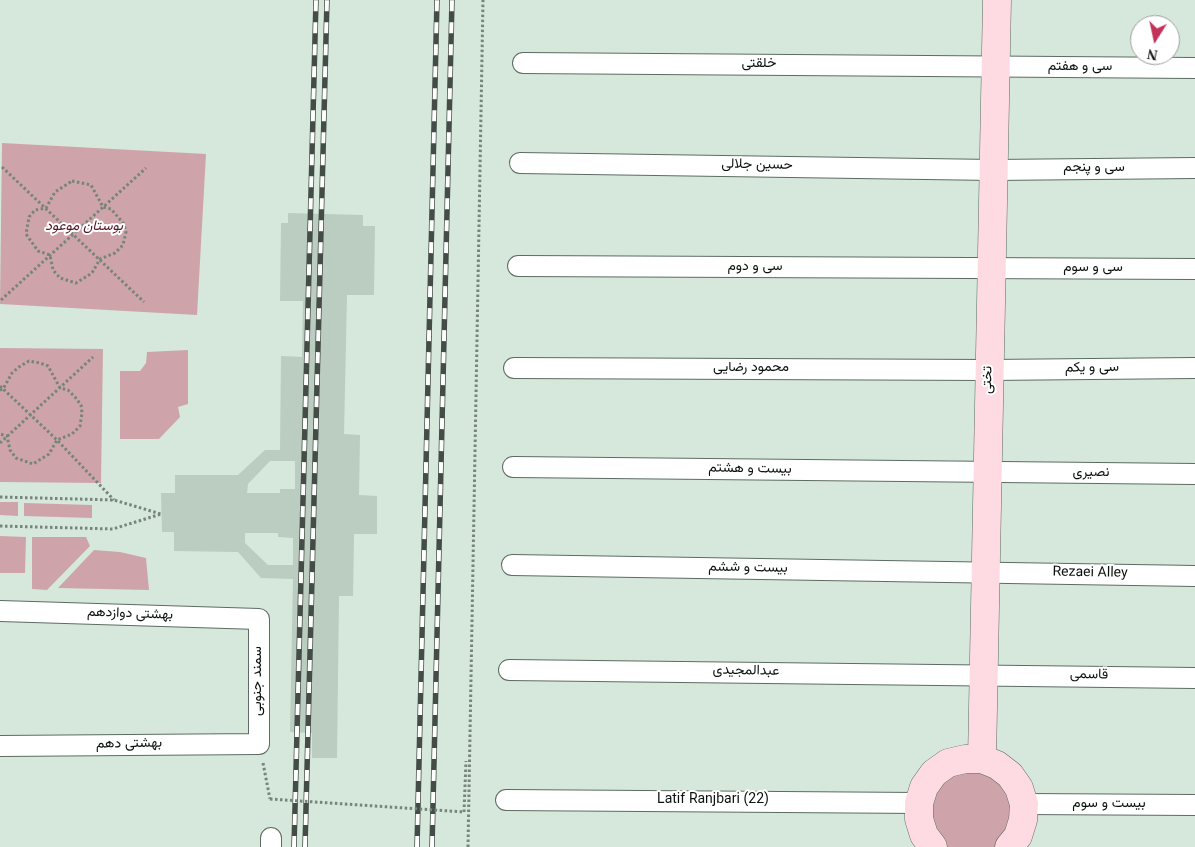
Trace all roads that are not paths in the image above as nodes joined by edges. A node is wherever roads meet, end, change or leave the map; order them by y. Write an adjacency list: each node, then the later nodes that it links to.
1 (997, 0): 3 (main road, تختی)
2 (522, 63): 3 (street, خلقتی)
3 (995, 67): 4 (street, سی و هفتم); 7 (main road, تختی)
4 (1195, 68)
5 (520, 163): 7 (street, حسین جلالی)
6 (1195, 168): 7 (street, سی و پنجم)
7 (993, 170): 9 (main road, تختی)
8 (518, 266): 9 (street, سی و دوم)
9 (992, 269): 10 (street, سی و سوم); 13 (main road, تختی)
10 (1195, 269)
11 (514, 368): 13 (street, محمود رضایی)
12 (1195, 368): 13 (street, سی و یکم)
13 (989, 370): 15 (main road, تختی)
14 (514, 467): 15 (street, بیست و هشتم)
15 (987, 473): 16 (street, نصیری); 18 (main road, تختی)
16 (1195, 474)
17 (512, 565): 18 (street, بیست و ششم)
18 (985, 573): 19 (street, Rezaei Alley); 23 (main road, تختی)
19 (1195, 576)
20 (0, 611): 21 (street, بهشتی دوازدهم)
21 (260, 618): 25 (street, سمند جنوبی)
22 (509, 670): 23 (street, عبدالمجیدی)
23 (983, 674): 24 (street, قاسمی); 27 (main road, تختی)
24 (1195, 678)
25 (259, 744): 26 (street, بهشتی دهم)
26 (0, 746)
27 (982, 759): 29 (main road); 30 (main road)
28 (506, 800): 29 (street, Latif Ranjbari (22))
29 (919, 803): 32 (main road)
30 (1024, 804): 31 (street, بیست و سوم); 33 (main road)
31 (1195, 805)
32 (933, 847)
33 (1009, 847)

